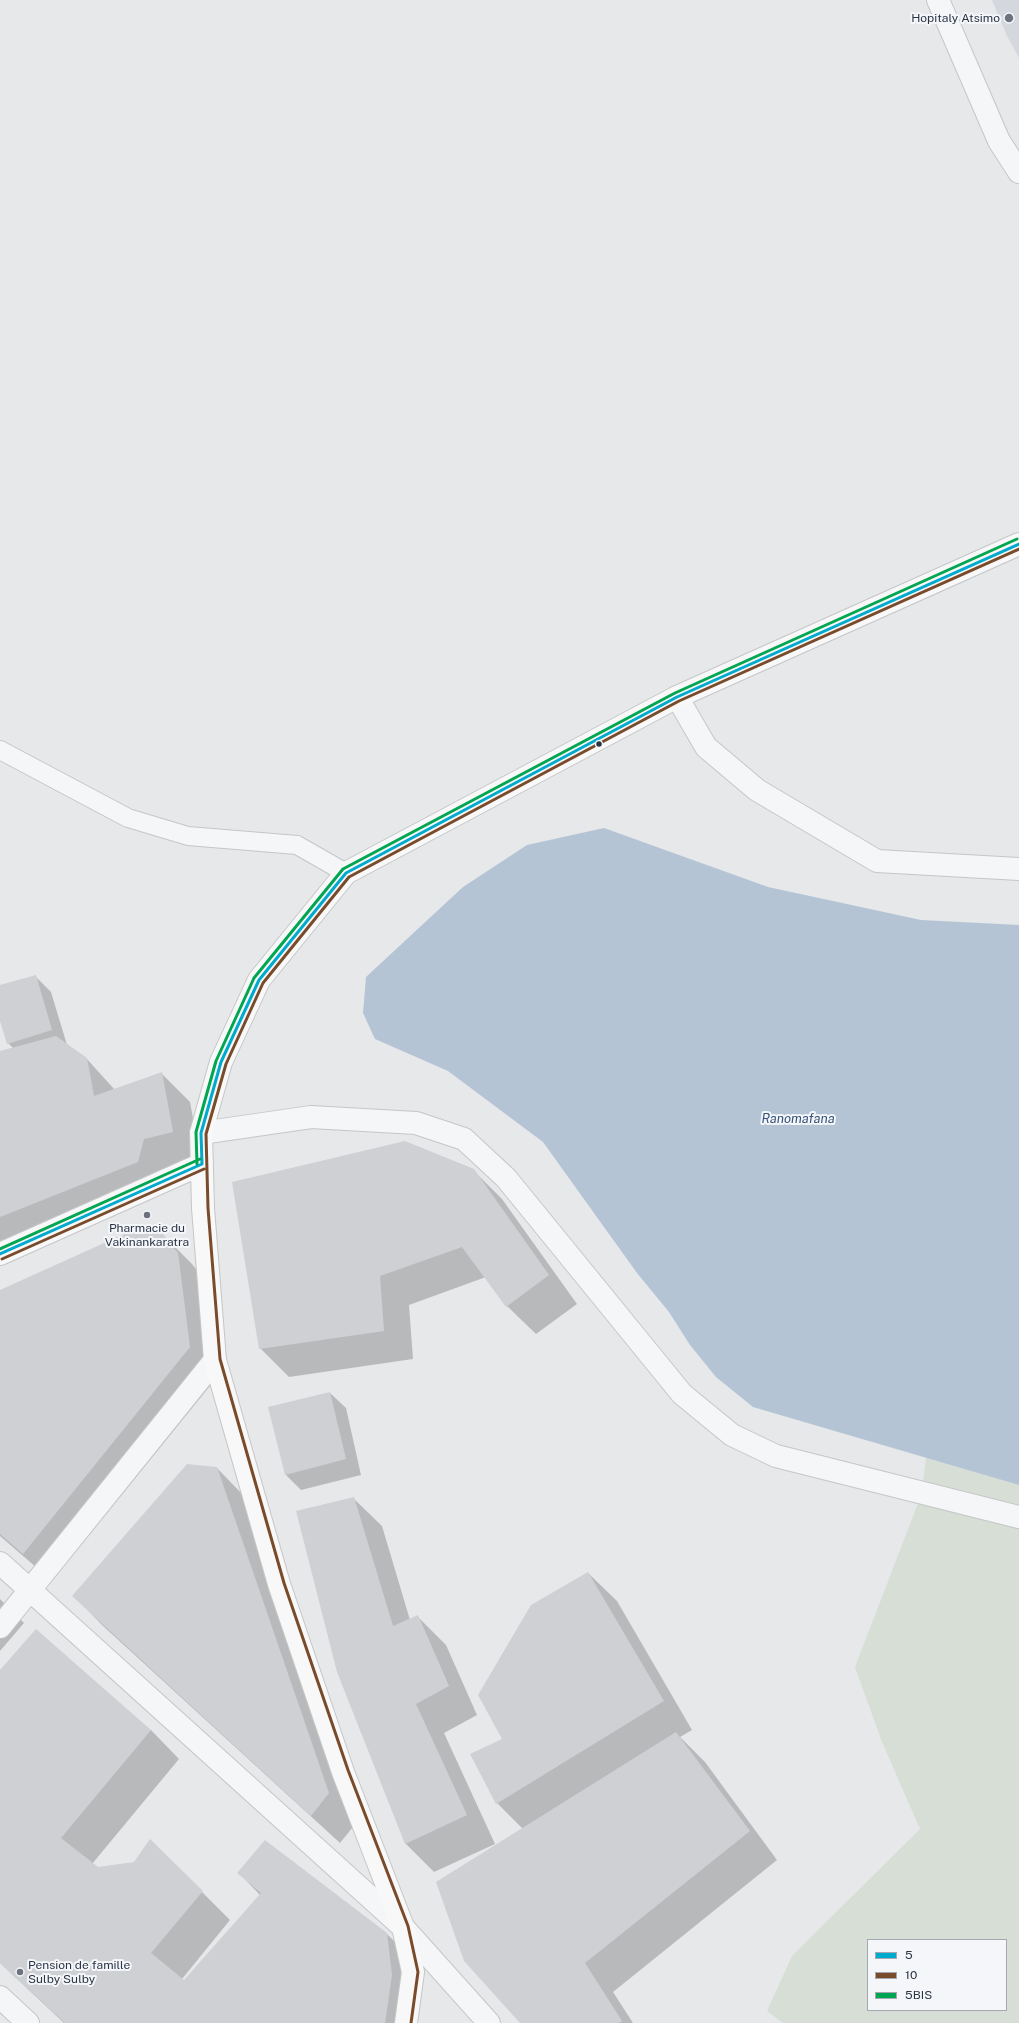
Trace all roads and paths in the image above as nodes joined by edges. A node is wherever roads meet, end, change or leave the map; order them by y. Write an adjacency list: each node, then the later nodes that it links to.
1 (938, 0): 2 (street)
2 (1019, 172)
3 (1019, 544): 4 (street)
4 (677, 697): 6 (street); 7 (street)
5 (0, 750): 7 (lane)
6 (1019, 869)
7 (346, 873): 8 (street)
8 (201, 1133): 9 (street); 12 (street)
9 (202, 1164): 10 (street); 11 (street)
10 (0, 1254)
11 (215, 1360): 14 (street); 16 (street)
12 (1019, 1517)
13 (0, 1563): 14 (street)
14 (31, 1591): 15 (street); 16 (street)
15 (0, 1627)
16 (403, 1927): 19 (street); 20 (street)
17 (0, 1997): 18 (street)
18 (28, 2023)
19 (406, 2023)
20 (489, 2023)

